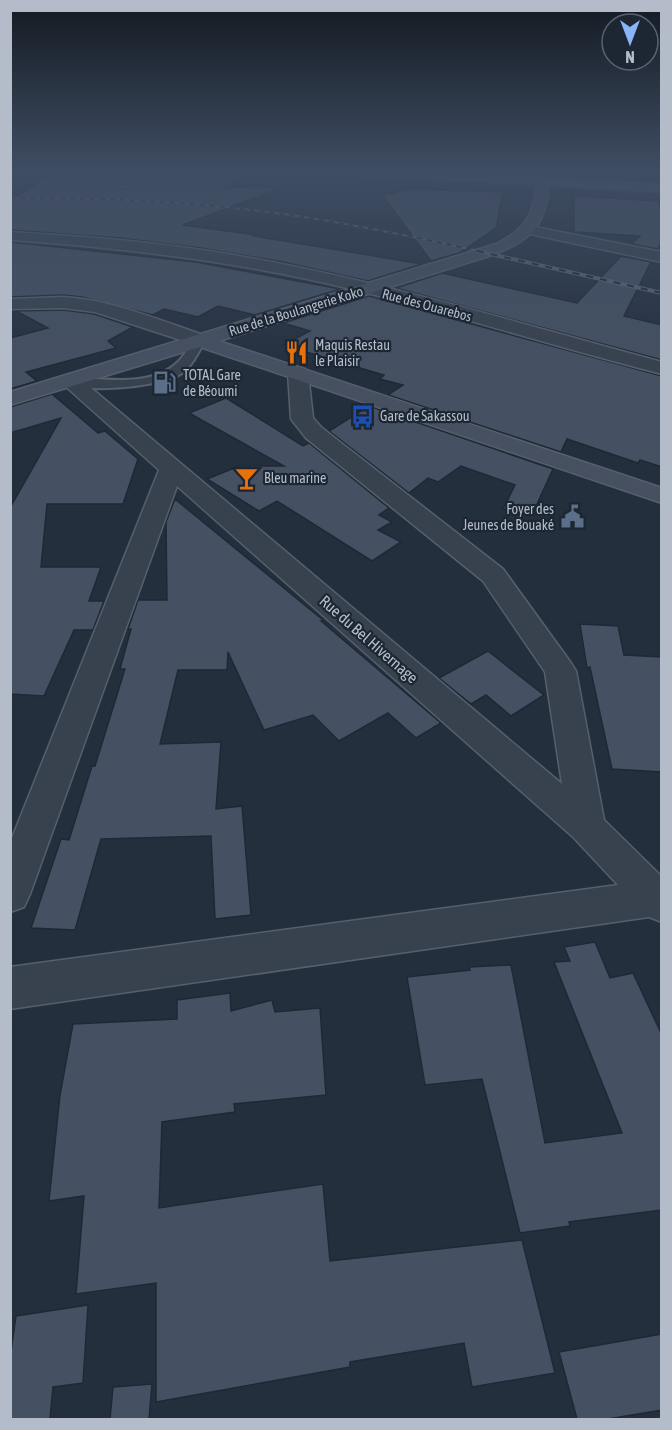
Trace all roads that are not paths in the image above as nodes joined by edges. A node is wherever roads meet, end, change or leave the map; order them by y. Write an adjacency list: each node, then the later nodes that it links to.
1 (19, 237): 5 (street, Rue des Ouarebos)
2 (521, 237): 5 (street, Rue de la Boulangerie Koko)
3 (563, 237): 4 (street)
4 (662, 257)
5 (368, 290): 7 (street, Rue de la Boulangerie Koko); 8 (street, Rue des Ouarebos)
6 (10, 304): 7 (street)
7 (198, 340): 9 (street); 10 (street, Rue de la Boulangerie Koko)
8 (662, 368)
9 (298, 373): 13 (street); 14 (street)
10 (72, 381): 11 (street, Rue de la Boulangerie Koko); 12 (street, Rue du Bel Hivernage)
11 (10, 399)
12 (172, 468): 14 (street, Rue du Bel Hivernage); 15 (street)
13 (662, 496)
14 (587, 828): 16 (street, Rue du Bel Hivernage)
15 (10, 894)
16 (660, 901): 17 (street)
17 (10, 988)

